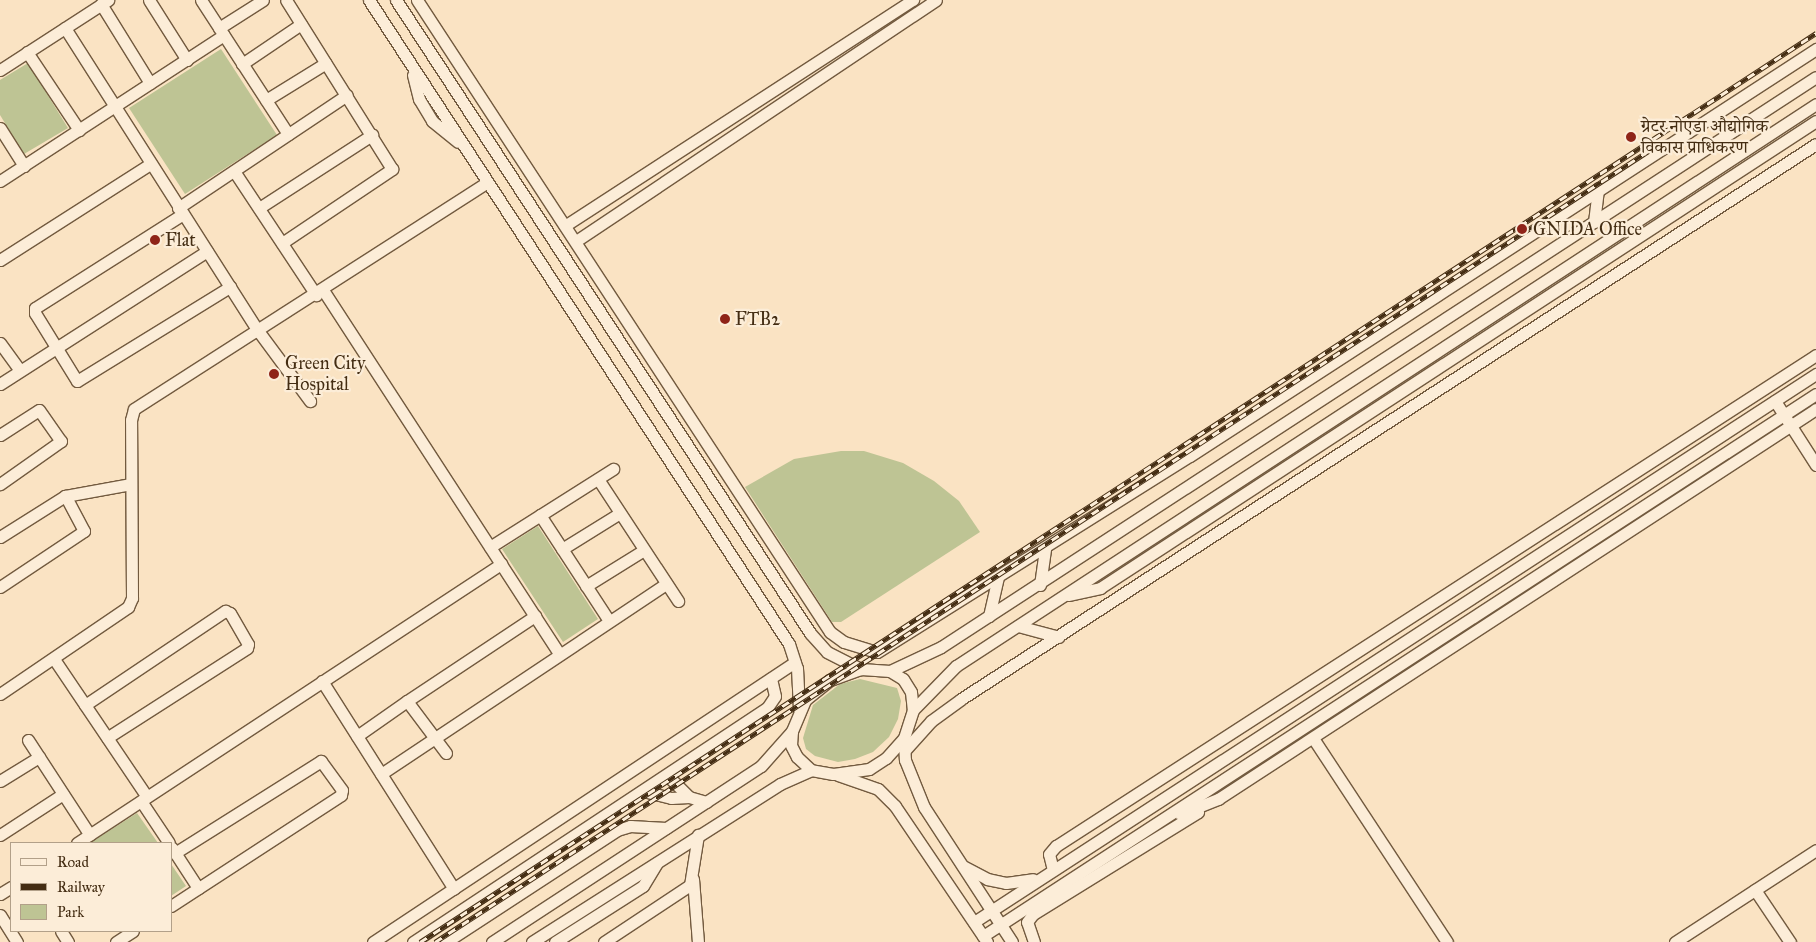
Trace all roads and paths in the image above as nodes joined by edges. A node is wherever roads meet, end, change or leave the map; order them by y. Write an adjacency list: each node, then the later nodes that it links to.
1 (149, 0): 16 (street)
2 (201, 0): 13 (street)
3 (263, 0): 13 (street)
4 (286, 0): 11 (street)
5 (369, 0): 36 (street)
6 (396, 0): 62 (street)
7 (417, 0): 41 (street)
8 (913, 0): 41 (street)
9 (936, 0): 42 (street)
10 (104, 2): 12 (street); 21 (street)
11 (301, 24): 17 (street); 18 (street)
12 (65, 28): 15 (street); 25 (street)
13 (222, 32): 16 (street); 18 (street)
14 (1816, 49): 37 (street)
15 (27, 52): 19 (street); 28 (street)
16 (187, 60): 21 (street)
17 (326, 63): 22 (street); 23 (street)
18 (242, 64): 23 (street)
19 (0, 70)
20 (1816, 77): 40 (street)
21 (150, 83): 25 (street)
22 (347, 95): 29 (street); 30 (street)
23 (266, 100): 29 (street)
24 (1816, 104): 83 (street)
25 (114, 107): 28 (street); 32 (street)
26 (1816, 121): 83 (street)
27 (0, 128): 33 (street)
28 (78, 130): 33 (street)
29 (288, 134): 34 (street)
30 (372, 135): 38 (street); 43 (street)
31 (1816, 144): 89 (street)
32 (150, 164): 39 (street); 45 (street)
33 (24, 166): 35 (street)
34 (234, 171): 38 (street); 39 (street)
35 (0, 181)
36 (487, 182): 47 (street); 92 (street)
37 (1598, 188): 40 (street); 75 (street)
38 (259, 208): 43 (street)
39 (180, 211): 44 (street); 50 (street)
40 (1594, 222): 81 (street)
41 (566, 225): 42 (street)
42 (576, 241): 60 (street)
43 (282, 243): 47 (street)
44 (206, 251): 46 (street); 50 (street)
45 (0, 260)
46 (230, 287): 48 (street); 50 (street)
47 (319, 292): 48 (street); 73 (street)
48 (259, 332): 56 (street); 68 (street)
49 (0, 343): 52 (street)
50 (56, 348): 52 (street)
51 (1816, 355): 133 (street)
52 (20, 371): 54 (street)
53 (1816, 374): 57 (street)
54 (0, 384)
55 (1816, 394): 59 (street)
56 (310, 401)
57 (1774, 402): 59 (street); 133 (street)
58 (1816, 410): 61 (street)
59 (1784, 415): 61 (street); 122 (street)
60 (690, 418): 62 (street); 78 (street)
61 (1790, 426): 64 (street); 106 (street)
62 (676, 429): 93 (street)
63 (0, 435): 67 (street)
64 (1816, 465)
65 (613, 469): 66 (street)
66 (598, 478): 70 (street); 71 (street)
67 (0, 484)
68 (131, 484): 69 (street); 91 (street)
69 (65, 496): 72 (street); 82 (street)
70 (620, 513): 74 (street); 76 (street)
71 (540, 515): 73 (street); 74 (street)
72 (0, 537)
73 (490, 547): 77 (street)
74 (562, 548): 80 (street)
75 (1045, 548): 78 (street); 81 (street)
76 (644, 550): 79 (street); 80 (street)
77 (501, 564): 85 (street); 96 (street)
78 (998, 577): 86 (street)
79 (666, 584): 84 (street); 87 (street)
80 (586, 586): 87 (street)
81 (1040, 586): 86 (street)
82 (0, 587)
83 (1064, 595): 88 (street)
84 (678, 601)
85 (534, 616): 90 (street); 98 (street)
86 (989, 616): 94 (street)
87 (609, 621): 90 (street)
88 (1018, 626): 89 (street); 100 (street)
89 (1060, 637): 108 (street)
90 (558, 654): 104 (street)
91 (54, 659): 97 (street); 99 (street)
92 (795, 662): 95 (street); 101 (street)
93 (861, 669): 94 (street); 101 (street)
94 (890, 671): 100 (street)
95 (771, 678): 114 (street); 136 (street)
96 (322, 681): 103 (street); 119 (street)
97 (0, 694)
98 (407, 701): 103 (street); 104 (street)
99 (85, 704): 105 (street); 105 (street)
100 (913, 710): 108 (street)
101 (799, 715): 102 (street)
102 (792, 731): 111 (street); 121 (street)
103 (357, 736): 112 (street)
104 (433, 736): 109 (street); 112 (street)
105 (107, 738): 119 (street)
106 (1313, 738): 120 (street); 157 (street)
107 (28, 740): 110 (street)
108 (904, 744): 113 (street); 132 (street)
109 (446, 753)
110 (39, 757): 115 (street); 117 (street)
111 (812, 770): 113 (street); 126 (street)
112 (381, 774): 136 (street)
113 (833, 774): 141 (street)
114 (667, 775): 116 (street); 118 (street)
115 (0, 781)
116 (643, 791): 118 (street); 149 (street)
117 (62, 794): 124 (street); 125 (street)
118 (689, 797): 121 (street)
119 (144, 799): 125 (street); 128 (street)
120 (1218, 799): 122 (street); 147 (street)
121 (706, 802): 123 (street)
122 (1160, 821): 142 (street)
123 (666, 828): 150 (street); 151 (street)
124 (0, 835)
125 (90, 835): 127 (street)
126 (698, 835): 131 (street); 134 (street)
127 (79, 842)
128 (169, 842)
129 (172, 848): 135 (street); 135 (street)
130 (1814, 854): 137 (street)
131 (658, 862): 152 (street); 153 (street)
132 (962, 865): 133 (street); 139 (street)
133 (1050, 872): 139 (street)
134 (693, 879): 154 (street); 155 (street)
135 (198, 888): 138 (street)
136 (454, 888): 148 (street)
137 (1755, 890): 158 (street); 159 (street)
138 (172, 905)
139 (991, 910): 141 (street); 142 (street)
140 (0, 915): 143 (street)
141 (974, 922): 146 (street)
142 (1001, 925): 146 (street); 156 (street)
143 (10, 931)
144 (131, 932): 145 (street)
145 (116, 938)
146 (985, 939)
147 (1032, 941)
148 (373, 942)
149 (413, 942)
150 (446, 942)
151 (492, 942)
152 (532, 942)
153 (555, 942)
154 (604, 942)
155 (698, 942)
156 (1012, 942)
157 (1447, 942)
158 (1675, 942)
159 (1790, 942)

